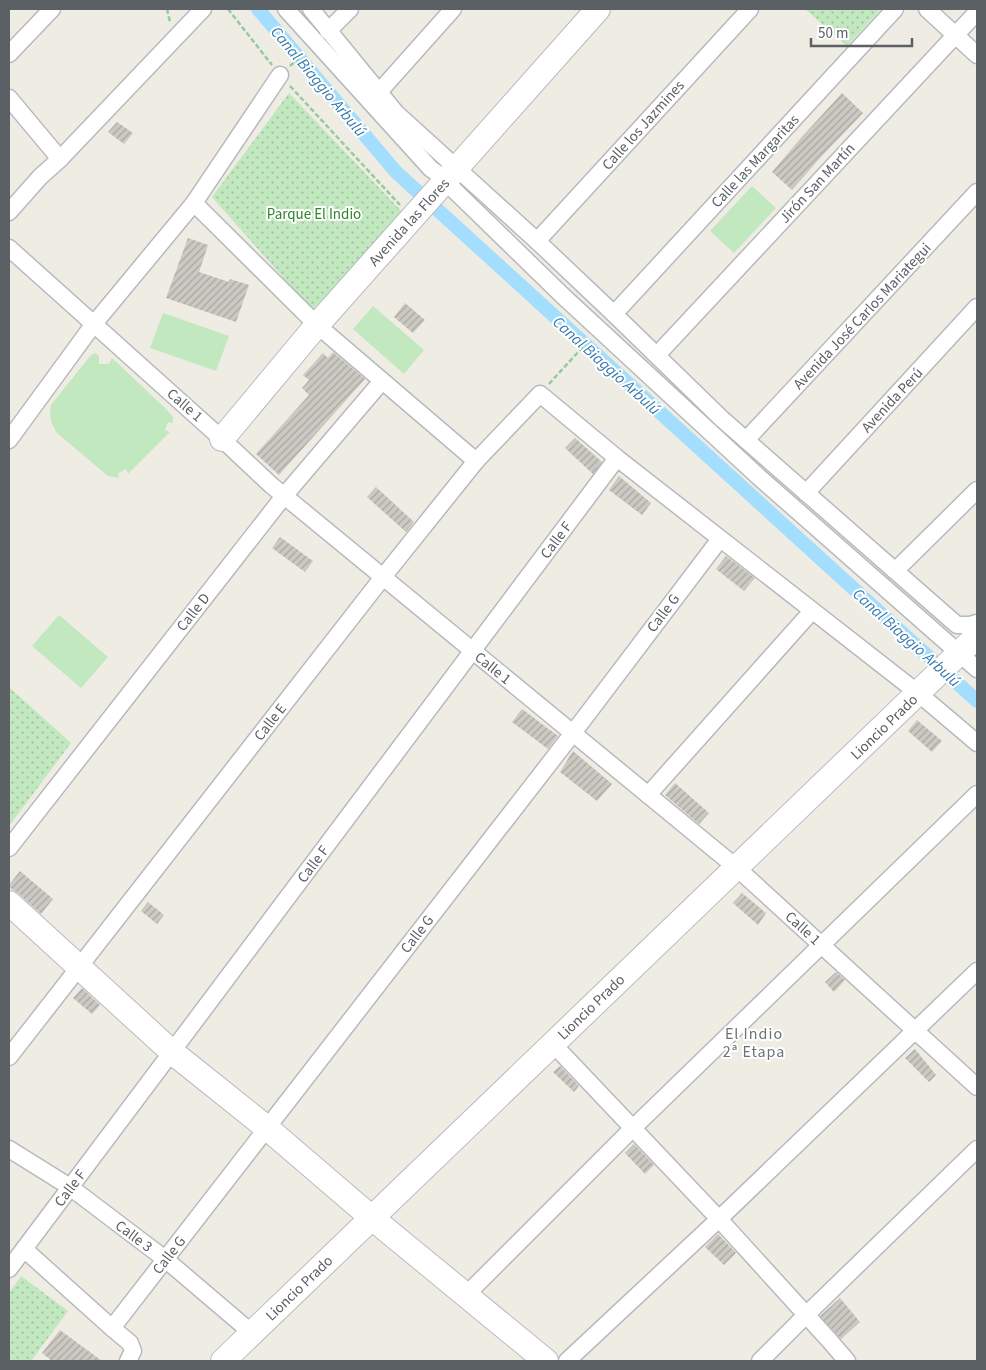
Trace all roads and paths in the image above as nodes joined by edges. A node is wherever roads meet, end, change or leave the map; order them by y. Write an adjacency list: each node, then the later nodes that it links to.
1 (52, 9): 16 (street)
2 (203, 9): 21 (street)
3 (228, 9): 18 (path)
4 (286, 9): 22 (street)
5 (311, 9): 13 (street)
6 (350, 9): 13 (street)
7 (453, 9): 19 (street)
8 (598, 9): 22 (street, Avenida las Flores)
9 (750, 9): 27 (street, Calle los Jazmines)
10 (895, 9): 30 (street, Calle las Margaritas)
11 (927, 9): 14 (street)
12 (977, 12): 14 (street, Jirón San Martín)
13 (328, 31): 19 (street)
14 (956, 35): 17 (street); 34 (street, Jirón San Martín)
15 (312, 47): 18 (path)
16 (9, 54)
17 (977, 56)
18 (283, 72): 24 (street); 26 (path)
19 (378, 92): 22 (street)
20 (9, 98): 21 (street)
21 (60, 159): 25 (street)
22 (448, 178): 26 (street, Avenida las Flores); 27 (street); 52 (street)
23 (977, 192): 39 (street, Avenida José Carlos Mariategui)
24 (194, 202): 31 (street); 32 (street)
25 (9, 212)
26 (414, 217): 32 (street, Avenida las Flores)
27 (537, 241): 30 (street)
28 (9, 248): 31 (street, Calle 1)
29 (977, 307): 43 (street, Avenida Perú)
30 (614, 314): 34 (street)
31 (93, 325): 37 (street, Calle 1); 38 (street)
32 (317, 325): 35 (street); 37 (street, Avenida las Flores)
33 (590, 339): 36 (path)
34 (657, 355): 39 (street)
35 (382, 381): 41 (street); 44 (street, Calle D)
36 (540, 394): 40 (street); 41 (street, Calle E)
37 (222, 439): 44 (street, Calle 1)
38 (9, 440)
39 (746, 440): 43 (street)
40 (617, 458): 45 (street); 51 (street, Calle F)
41 (476, 461): 47 (street, Calle E)
42 (977, 490): 46 (street)
43 (806, 493): 46 (street)
44 (284, 496): 47 (street, Calle 1); 58 (street, Calle D)
45 (720, 539): 48 (street); 54 (street, Calle G)
46 (895, 571): 49 (street)
47 (384, 578): 51 (street, Calle 1); 62 (street, Calle E)
48 (812, 611): 53 (street); 57 (street)
49 (977, 623)
50 (977, 636): 52 (street, Lioncio Prado)
51 (473, 651): 54 (street, Calle 1); 66 (street, Calle F)
52 (962, 662): 53 (street, Lioncio Prado)
53 (922, 690): 55 (street); 59 (street, Lioncio Prado)
54 (572, 733): 57 (street, Calle 1); 69 (street, Calle G)
55 (977, 743)
56 (977, 794): 61 (street)
57 (648, 795): 59 (street, Calle 1)
58 (9, 848)
59 (737, 868): 61 (street, Calle 1); 65 (street, Lioncio Prado)
60 (9, 903): 62 (street)
61 (821, 944): 64 (street, Calle 1); 70 (street)
62 (79, 967): 66 (street); 67 (street, Calle E)
63 (977, 971): 64 (street)
64 (915, 1030): 68 (street, Calle 1); 75 (street)
65 (553, 1044): 70 (street); 74 (street, Lioncio Prado)
66 (172, 1052): 69 (street); 73 (street, Calle F)
67 (9, 1057)
68 (977, 1087)
69 (267, 1128): 74 (street); 77 (street, Calle G)
70 (633, 1128): 75 (street); 79 (street)
71 (9, 1149): 73 (street, Calle 3)
72 (977, 1149): 80 (street)
73 (70, 1187): 76 (street, Calle F); 77 (street, Calle 3)
74 (372, 1218): 79 (street); 82 (street, Lioncio Prado)
75 (719, 1220): 80 (street); 86 (street)
76 (24, 1249): 78 (street, Calle F); 81 (street)
77 (165, 1259): 81 (street, Calle G); 82 (street, Calle 3)
78 (9, 1269)
79 (466, 1295): 85 (street)
80 (806, 1315): 87 (street); 88 (street)
81 (112, 1328): 83 (street)
82 (252, 1333): 84 (street, Lioncio Prado)
83 (128, 1361)
84 (222, 1361)
85 (546, 1361)
86 (567, 1361)
87 (760, 1361)
88 (847, 1361)

